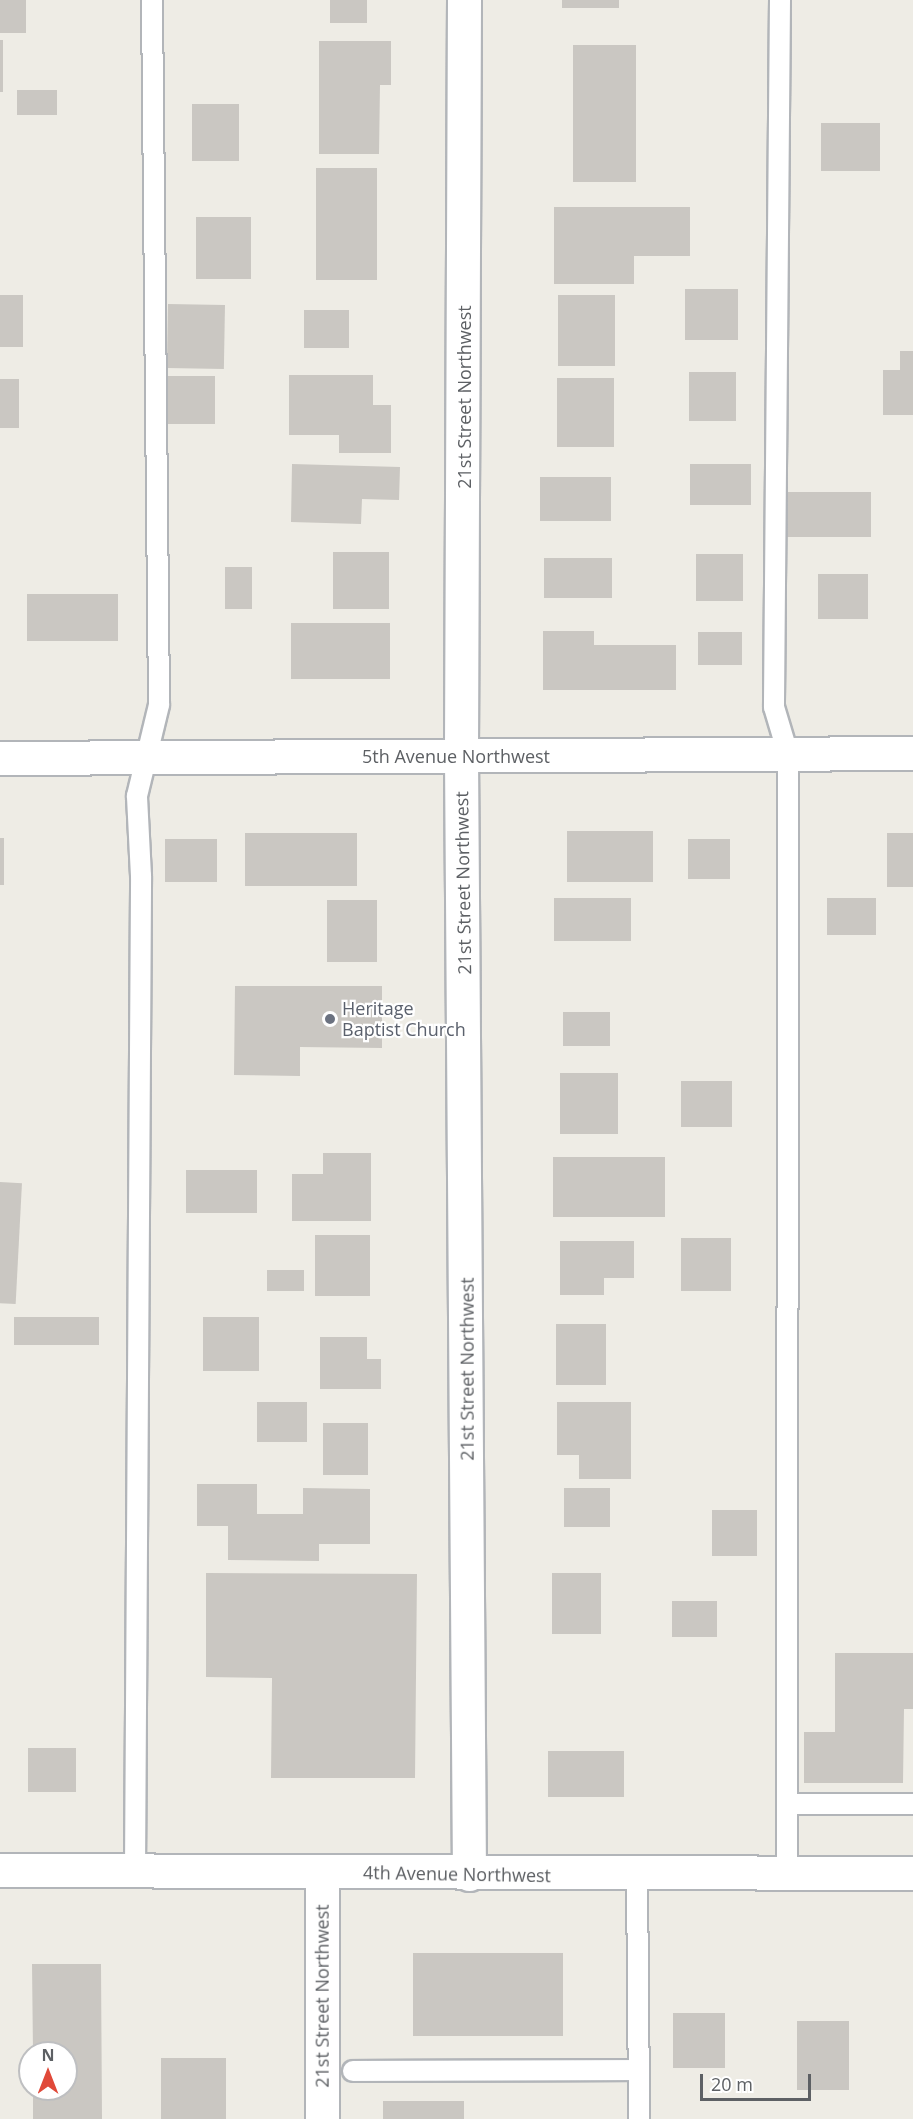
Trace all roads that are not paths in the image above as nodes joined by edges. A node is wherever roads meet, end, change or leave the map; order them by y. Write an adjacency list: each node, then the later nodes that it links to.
1 (152, 0): 6 (lane)
2 (464, 0): 7 (street, 21st Street Northwest)
3 (780, 0): 5 (lane)
4 (913, 753): 5 (street, 5th Avenue Northwest)
5 (788, 754): 7 (street, 5th Avenue Northwest); 9 (lane)
6 (143, 756): 7 (street, 5th Avenue Northwest); 8 (street, 5th Avenue Northwest); 12 (lane)
7 (461, 756): 15 (street, 21st Street Northwest)
8 (0, 758)
9 (787, 1804): 10 (lane); 17 (lane)
10 (913, 1804)
11 (0, 1870): 12 (street, 4th Avenue Northwest)
12 (135, 1871): 13 (street, 4th Avenue Northwest)
13 (322, 1872): 15 (street, 4th Avenue Northwest); 20 (street, 21st Street Northwest)
14 (913, 1873): 17 (street, 4th Avenue Northwest)
15 (469, 1874): 16 (street, 4th Avenue Northwest)
16 (637, 1875): 17 (street, 4th Avenue Northwest); 18 (lane)
17 (787, 1875)
18 (639, 2070): 19 (lane); 21 (lane)
19 (353, 2071)
20 (322, 2119)
21 (639, 2119)

